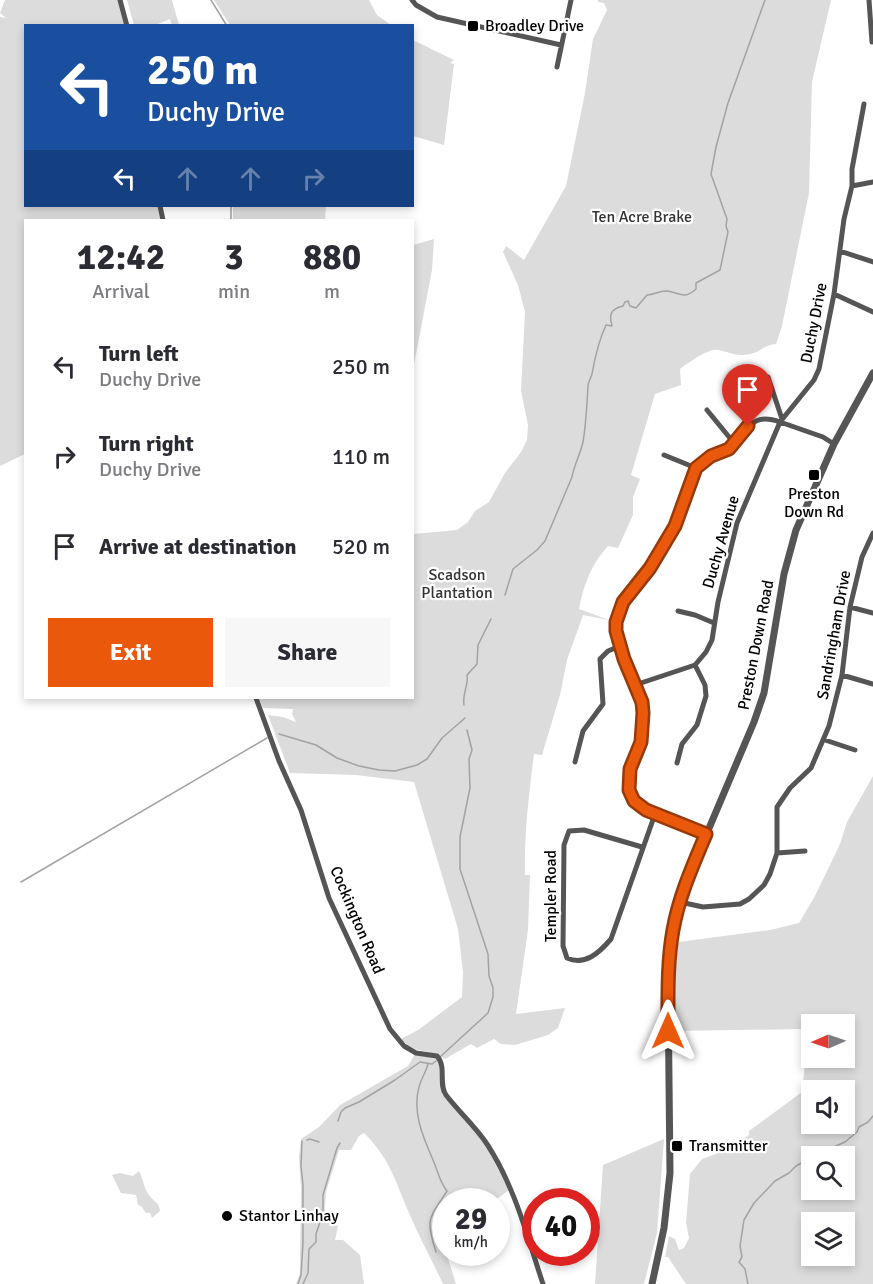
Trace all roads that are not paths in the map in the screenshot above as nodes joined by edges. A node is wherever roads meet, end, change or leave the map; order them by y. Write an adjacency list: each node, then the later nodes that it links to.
1 (120, 0): 6 (street)
2 (412, 0): 8 (street)
3 (571, 0): 8 (street)
4 (869, 0): 5 (street)
5 (872, 9): 7 (street)
6 (126, 24)
7 (872, 42)
8 (561, 45): 9 (street)
9 (557, 67)
10 (864, 104): 12 (street, Duchy Drive)
11 (873, 182): 12 (street)
12 (852, 186): 13 (street, Duchy Drive)
13 (840, 251): 14 (street); 15 (street, Duchy Drive)
14 (873, 262)
15 (834, 294): 16 (street); 20 (street, Duchy Drive)
16 (873, 312)
17 (873, 373): 22 (street, Preston Down Road)
18 (768, 377): 20 (street)
19 (707, 410): 21 (street)
20 (781, 421): 21 (street); 22 (street); 30 (street, Duchy Avenue)
21 (734, 443): 24 (street)
22 (834, 444): 42 (street, Preston Down Road)
23 (664, 455): 24 (street)
24 (696, 468): 31 (street)
25 (873, 532): 26 (street, Sandringham Drive)
26 (871, 541): 27 (street, Sandringham Drive)
27 (850, 607): 29 (street); 33 (street, Sandringham Drive)
28 (678, 611): 30 (street)
29 (873, 613)
30 (714, 623): 32 (street, Duchy Avenue)
31 (620, 646): 35 (street); 39 (street)
32 (695, 665): 35 (street); 40 (street)
33 (843, 675): 34 (street); 37 (street, Sandringham Drive)
34 (873, 684)
35 (635, 685): 41 (street)
36 (256, 699): 47 (street, Cockington Road)
37 (825, 740): 38 (street); 45 (street, Sandringham Drive)
38 (855, 750)
39 (575, 762)
40 (678, 763)
41 (655, 814): 42 (street); 43 (street, Templer Road)
42 (706, 834): 46 (street, Preston Down Road)
43 (642, 847): 43 (street, Templer Road)
44 (805, 851): 45 (street)
45 (777, 853): 46 (street, Sandringham Drive)
46 (680, 902): 48 (street, Preston Down Road)
47 (543, 1284)
48 (652, 1284)

